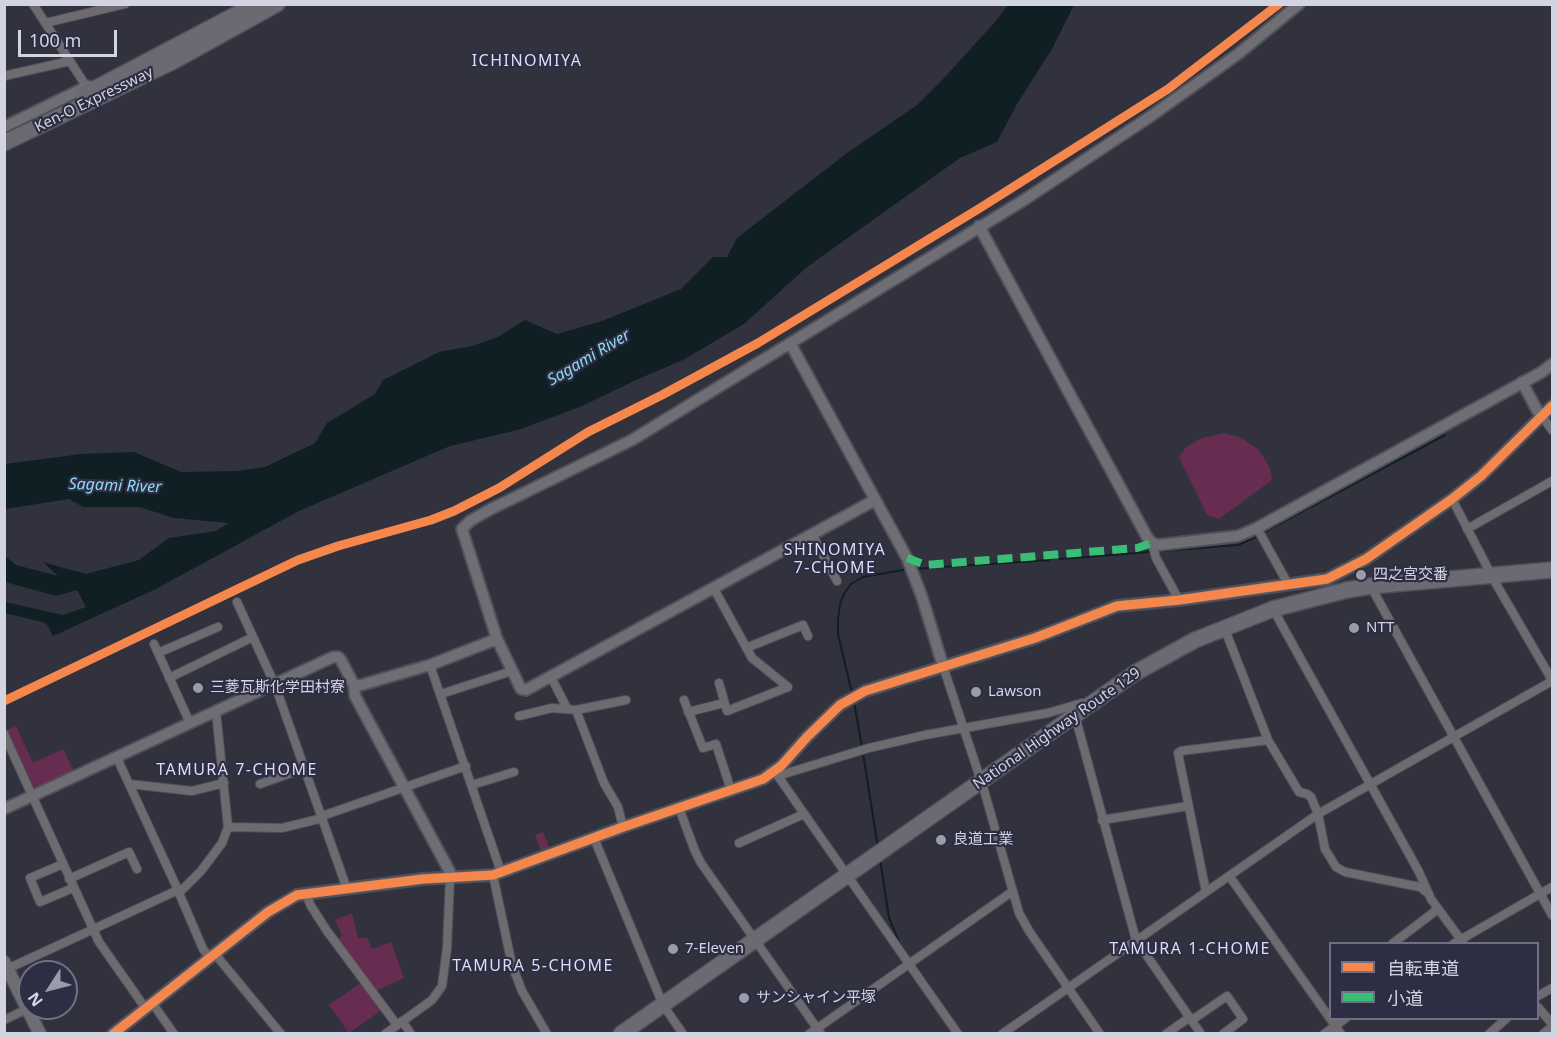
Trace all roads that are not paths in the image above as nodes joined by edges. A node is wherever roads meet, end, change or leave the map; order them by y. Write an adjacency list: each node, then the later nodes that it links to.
1 (33, 4): 7 (street)
2 (125, 4): 7 (street)
3 (244, 4): 10 (street)
4 (256, 4): 12 (highway, Ken-O Expressway)
5 (278, 4): 13 (highway, Ken-O Expressway)
6 (1299, 4): 14 (street)
7 (45, 23): 8 (street)
8 (70, 61): 9 (street); 10 (street)
9 (4, 75)
10 (86, 86): 11 (street)
11 (4, 127)
12 (4, 133)
13 (4, 143)
14 (979, 226): 15 (street); 27 (street)
15 (790, 343): 23 (street); 43 (street)
16 (1552, 364): 17 (street)
17 (1522, 382): 19 (street); 24 (street)
18 (1552, 406): 19 (street)
19 (1542, 416): 20 (street); 22 (street)
20 (1552, 430)
21 (1552, 481): 25 (street)
22 (1452, 499): 25 (street); 34 (street)
23 (875, 500): 26 (street); 48 (street)
24 (1257, 528): 27 (street); 32 (street)
25 (1467, 529): 30 (street)
26 (812, 534): 31 (street); 33 (street)
27 (1154, 550): 36 (street)
28 (1552, 570): 30 (highway, National Highway Route 129)
29 (1552, 577): 30 (highway, National Highway Route 129)
30 (1494, 579): 34 (highway, National Highway Route 129); 35 (highway, National Highway Route 129); 52 (street)
31 (837, 580)
32 (1288, 584): 34 (street); 36 (street)
33 (713, 587): 45 (street); 50 (street)
34 (1330, 591): 35 (highway, National Highway Route 129); 38 (highway, National Highway Route 129)
35 (1375, 594): 70 (street)
36 (1179, 600): 48 (street)
37 (237, 602): 42 (street)
38 (1275, 612): 40 (highway, National Highway Route 129); 80 (street)
39 (218, 627): 46 (street)
40 (1226, 631): 65 (highway, National Highway Route 129); 65 (highway, National Highway Route 129); 71 (street)
41 (808, 636): 45 (street)
42 (253, 637): 51 (street); 54 (street)
43 (497, 639): 47 (street); 49 (street)
44 (154, 644): 46 (street)
45 (746, 648): 59 (street)
46 (158, 653): 51 (street)
47 (430, 665): 55 (street); 56 (street)
48 (943, 666): 67 (street); 76 (street)
49 (512, 671): 50 (street); 56 (street)
50 (551, 676): 60 (street)
51 (170, 678): 66 (street)
52 (1552, 680): 70 (street)
53 (719, 683): 59 (street)
54 (275, 685): 55 (street); 61 (street); 74 (street)
55 (354, 685): 83 (street)
56 (441, 694): 73 (street)
57 (626, 699): 60 (street)
58 (684, 700): 62 (street)
59 (724, 703): 62 (street)
60 (572, 709): 64 (street); 94 (street)
61 (216, 712): 66 (street); 78 (street)
62 (688, 712): 84 (street)
63 (1048, 713): 65 (street); 67 (street); 68 (street)
64 (519, 716)
65 (1068, 718): 68 (highway, National Highway Route 129); 82 (highway, National Highway Route 129); 92 (street)
66 (190, 723): 72 (street)
67 (963, 727): 76 (street); 82 (street)
68 (1053, 730): 82 (highway, National Highway Route 129)
69 (4, 734): 85 (street)
70 (1453, 737): 80 (street); 112 (street)
71 (1268, 740): 86 (street); 90 (street)
72 (117, 758): 77 (street); 85 (street)
73 (466, 766): 81 (street); 83 (street)
74 (305, 768): 79 (street); 91 (street)
75 (514, 772): 81 (street)
76 (775, 772): 84 (street); 89 (street)
77 (129, 783): 78 (street); 107 (street)
78 (224, 783): 93 (street)
79 (260, 784)
80 (1370, 784): 90 (street); 111 (street)
81 (472, 785): 99 (street)
82 (982, 785): 103 (highway, National Highway Route 129); 108 (street)
83 (404, 787): 91 (street); 100 (street)
84 (731, 790): 87 (street)
85 (33, 796): 88 (street); 97 (street)
86 (1188, 806): 92 (street); 109 (street)
87 (679, 808): 94 (street); 119 (street)
88 (4, 809)
89 (804, 814): 96 (street); 103 (street)
90 (1318, 814): 101 (street); 111 (street)
91 (322, 817): 93 (street); 106 (street)
92 (1102, 820): 116 (street)
93 (228, 827): 107 (street)
94 (623, 827): 95 (street)
95 (594, 837): 99 (street); 126 (street)
96 (738, 843)
97 (63, 864): 102 (street); 105 (street)
98 (137, 869): 102 (street)
99 (497, 874): 100 (street); 146 (street)
100 (450, 877): 106 (street); 136 (street)
101 (1230, 877): 109 (street); 129 (street)
102 (69, 879): 105 (street)
103 (849, 879): 119 (highway, National Highway Route 129); 121 (street)
104 (1552, 887): 112 (street)
105 (73, 888): 115 (street)
106 (347, 889): 110 (street)
107 (178, 891): 115 (street); 120 (street)
108 (1013, 891): 121 (street); 123 (street)
109 (1206, 892): 116 (street)
110 (306, 894): 120 (street); 136 (street)
111 (1429, 894): 113 (street)
112 (1541, 894): 114 (street); 118 (street)
113 (1438, 909): 117 (street); 118 (street)
114 (1552, 915)
115 (93, 930): 122 (street); 125 (street)
116 (1136, 940): 123 (street); 130 (street)
117 (1395, 942)
118 (1459, 942)
119 (758, 943): 126 (highway, National Highway Route 129); 139 (street)
120 (212, 956): 125 (street); 143 (street)
121 (908, 963): 139 (street); 151 (street)
122 (6, 967): 124 (main road)
123 (1067, 988): 152 (street); 153 (street)
124 (18, 991)
125 (150, 1006): 141 (street); 142 (street)
126 (665, 1008): 147 (highway, National Highway Route 129); 148 (highway, National Highway Route 129); 149 (street)
127 (1539, 1008): 137 (street)
128 (18, 1013): 131 (street)
129 (1329, 1017)
130 (1191, 1018): 154 (street); 155 (street); 156 (street)
131 (4, 1020)
132 (33, 1020): 140 (main road)
133 (1331, 1020): 138 (street)
134 (1343, 1020): 138 (street)
135 (1505, 1020): 159 (street)
136 (399, 1023): 144 (street); 145 (street)
137 (1552, 1025): 160 (street)
138 (1335, 1026): 157 (street); 158 (street)
139 (819, 1030): 150 (street)
140 (40, 1034)
141 (113, 1034)
142 (174, 1034)
143 (281, 1034)
144 (385, 1034)
145 (411, 1034)
146 (547, 1034)
147 (621, 1034)
148 (636, 1034)
149 (683, 1034)
150 (809, 1034)
151 (958, 1034)
152 (1002, 1034)
153 (1100, 1034)
154 (1166, 1034)
155 (1202, 1034)
156 (1223, 1034)
157 (1324, 1034)
158 (1341, 1034)
159 (1489, 1034)
160 (1543, 1034)

